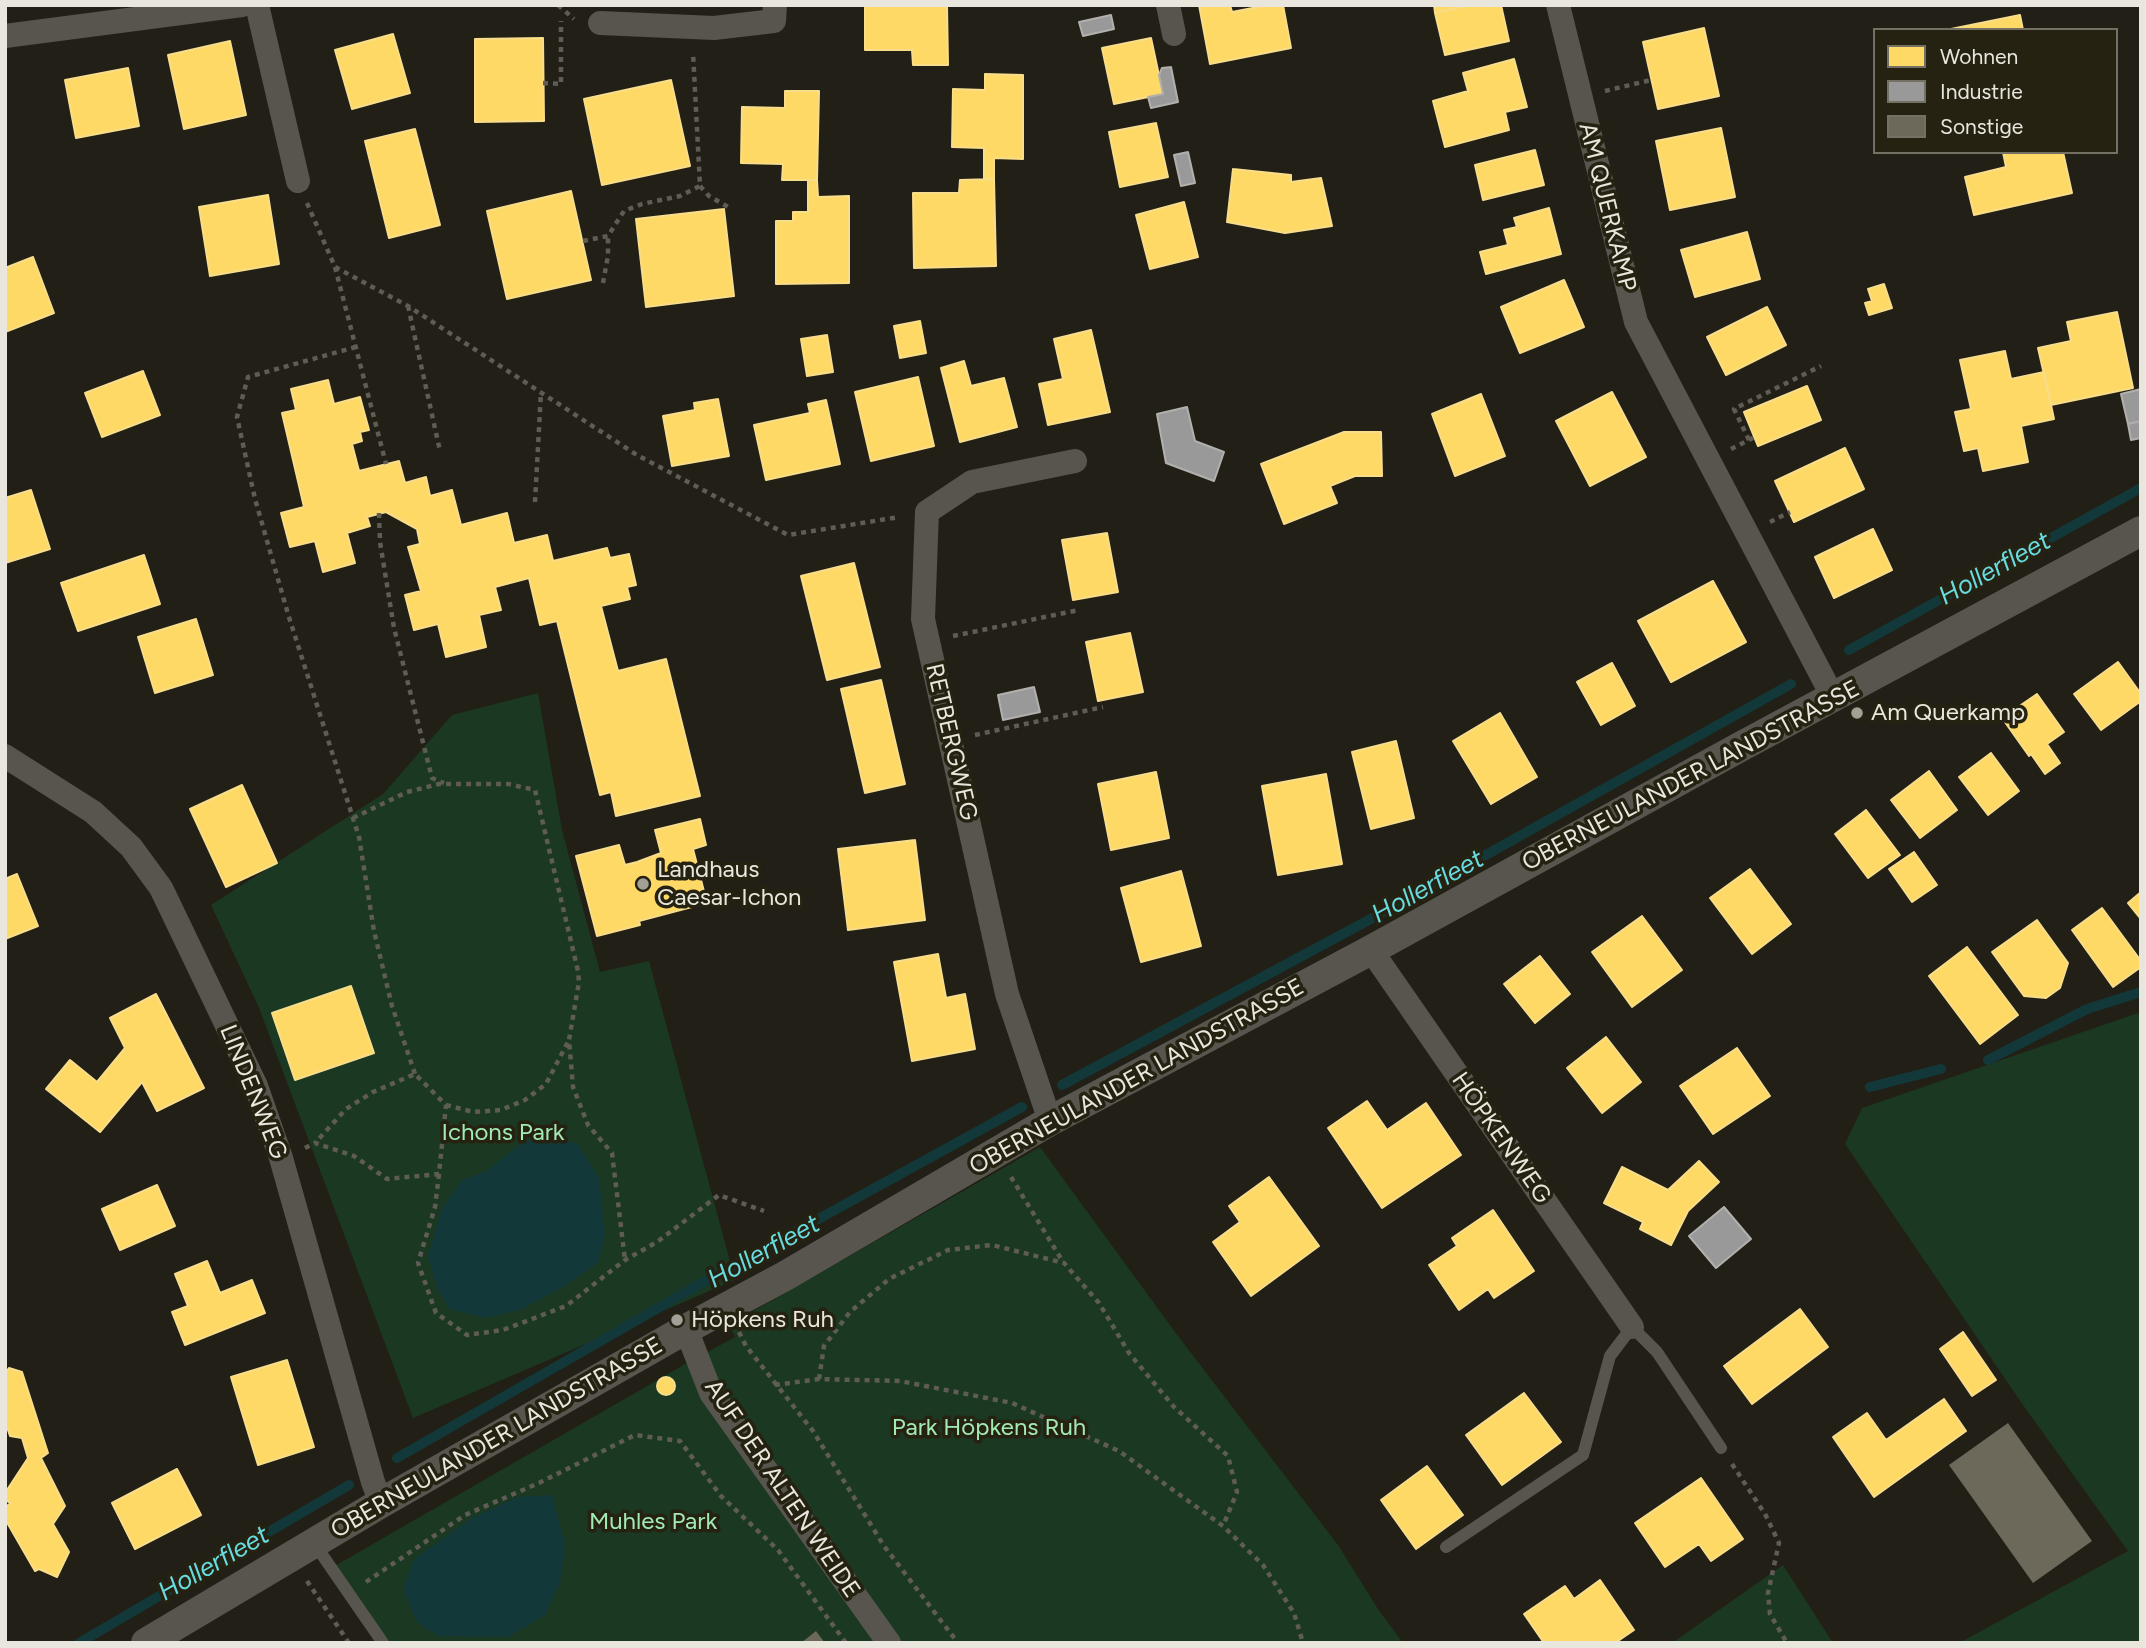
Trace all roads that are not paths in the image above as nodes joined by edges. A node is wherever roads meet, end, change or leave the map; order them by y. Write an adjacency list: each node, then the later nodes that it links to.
1 (242, 5): 8 (street)
2 (257, 5): 9 (street)
3 (775, 5): 6 (street)
4 (1168, 5): 7 (street)
5 (1558, 5): 12 (street, AM QUERKAMP)
6 (589, 22)
7 (1174, 34)
8 (5, 36)
9 (298, 181)
10 (1075, 461): 15 (street, RETBERGWEG)
11 (2141, 531): 12 (street, OBERNEULANDER LANDSTRASSE)
12 (1833, 699): 14 (street, OBERNEULANDER LANDSTRASSE)
13 (5, 756): 19 (street, LINDENWEG)
14 (1371, 950): 15 (street, OBERNEULANDER LANDSTRASSE); 16 (street, HÖPKENWEG)
15 (1050, 1121): 17 (street, OBERNEULANDER LANDSTRASSE)
16 (1632, 1327): 18 (lane); 20 (lane)
17 (685, 1329): 19 (street, OBERNEULANDER LANDSTRASSE); 24 (street, AUF DER ALTEN WEIDE)
18 (1721, 1448)
19 (381, 1503): 21 (street, OBERNEULANDER LANDSTRASSE)
20 (1446, 1547)
21 (303, 1550): 22 (street, OBERNEULANDER LANDSTRASSE); 23 (lane)
22 (146, 1643)
23 (383, 1643)
24 (889, 1643)

